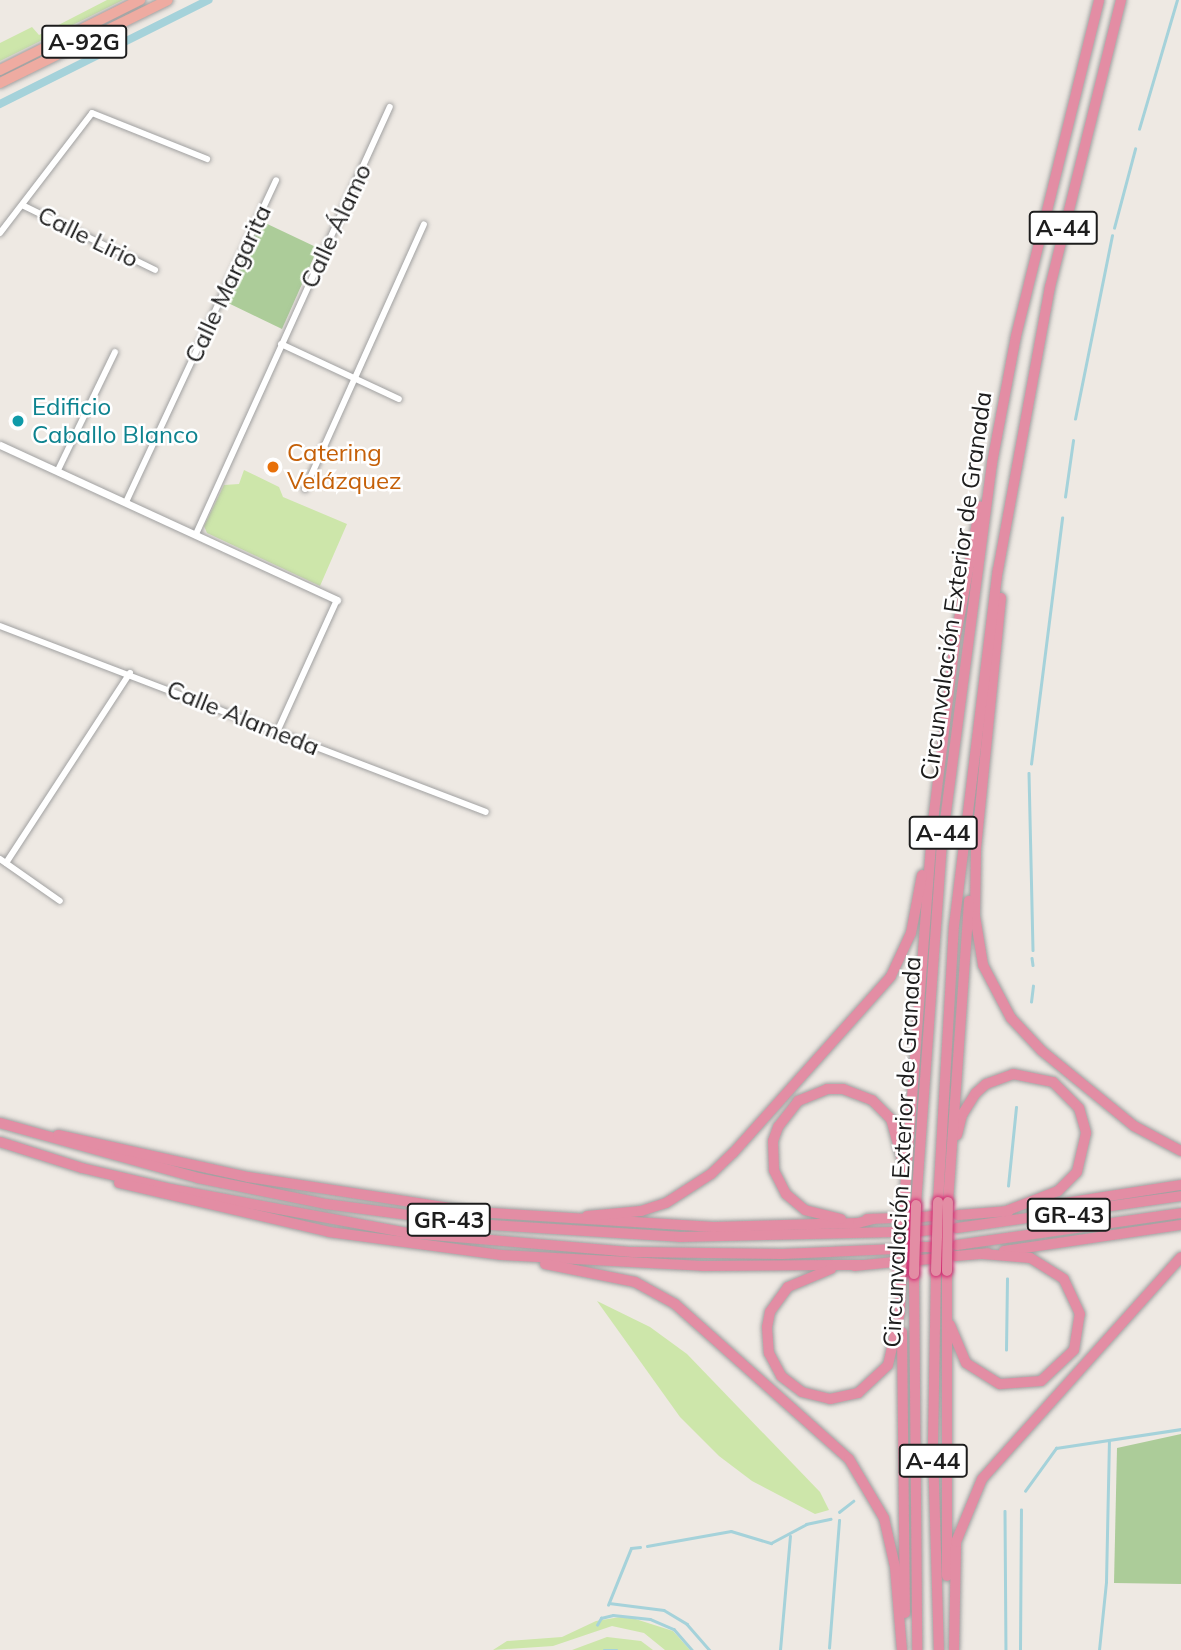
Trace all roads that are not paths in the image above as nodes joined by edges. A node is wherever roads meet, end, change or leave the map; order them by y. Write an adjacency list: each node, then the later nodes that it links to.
1 (140, 0): 5 (highway, A-92G)
2 (168, 0): 6 (highway, A-92G)
3 (1099, 0): 19 (highway, Circunvalación Exterior de Granada / A-44)
4 (1121, 0): 24 (highway, Circunvalación Exterior de Granada / A-44)
5 (0, 69)
6 (0, 83)
7 (390, 107): 14 (street, Calle Álamo)
8 (207, 159): 10 (street, Calle Lirio)
9 (276, 180): 22 (street, Calle Margarita)
10 (22, 205): 12 (street, Calle Lirio); 13 (street, Calle Lirio)
11 (424, 224): 16 (street)
12 (0, 233)
13 (155, 270)
14 (281, 344): 16 (street); 23 (street, Calle Álamo)
15 (115, 352): 20 (street)
16 (353, 377): 17 (street); 21 (street)
17 (399, 399)
18 (0, 445): 20 (street)
19 (992, 463): 30 (highway); 63 (highway, Circunvalación Exterior de Granada / A-44, bridge)
20 (58, 470): 22 (street)
21 (304, 489)
22 (126, 502): 23 (street)
23 (196, 534): 25 (street)
24 (1003, 553): 31 (highway); 43 (highway, Circunvalación Exterior de Granada / A-44)
25 (337, 600): 28 (street)
26 (0, 626): 27 (street, Calle Alameda)
27 (130, 673): 28 (street, Calle Alameda); 32 (street)
28 (277, 732): 29 (street, Calle Alameda)
29 (486, 812)
30 (933, 821): 40 (highway); 44 (highway)
31 (976, 850): 37 (highway); 38 (highway)
32 (3, 861): 33 (street)
33 (60, 901)
34 (0, 1123): 35 (highway)
35 (13, 1127): 44 (highway); 52 (highway, GR-43)
36 (0, 1142): 39 (highway)
37 (1181, 1151)
38 (950, 1165): 43 (highway); 45 (highway)
39 (82, 1168): 53 (highway, GR-43); 55 (highway)
40 (905, 1179): 49 (highway); 61 (highway, bridge)
41 (1181, 1185): 45 (highway)
42 (1181, 1196): 51 (highway, GR-43)
43 (943, 1202): 59 (highway, Circunvalación Exterior de Granada / A-44, bridge)
44 (461, 1209): 49 (highway)
45 (1003, 1212): 47 (highway)
46 (1181, 1213): 54 (highway, GR-43)
47 (958, 1215)
48 (895, 1218): 49 (highway)
49 (873, 1219)
50 (1181, 1225): 54 (highway)
51 (957, 1228)
52 (895, 1232)
53 (895, 1249)
54 (983, 1254): 60 (highway)
55 (501, 1255): 58 (highway); 62 (highway)
56 (1181, 1257): 65 (highway)
57 (894, 1262): 58 (highway)
58 (861, 1265): 61 (highway)
59 (941, 1271): 60 (highway); 64 (highway, Circunvalación Exterior de Granada / A-44)
60 (946, 1294): 65 (highway)
61 (900, 1312): 62 (highway)
62 (904, 1650)
63 (917, 1650)
64 (939, 1650)
65 (951, 1650)

